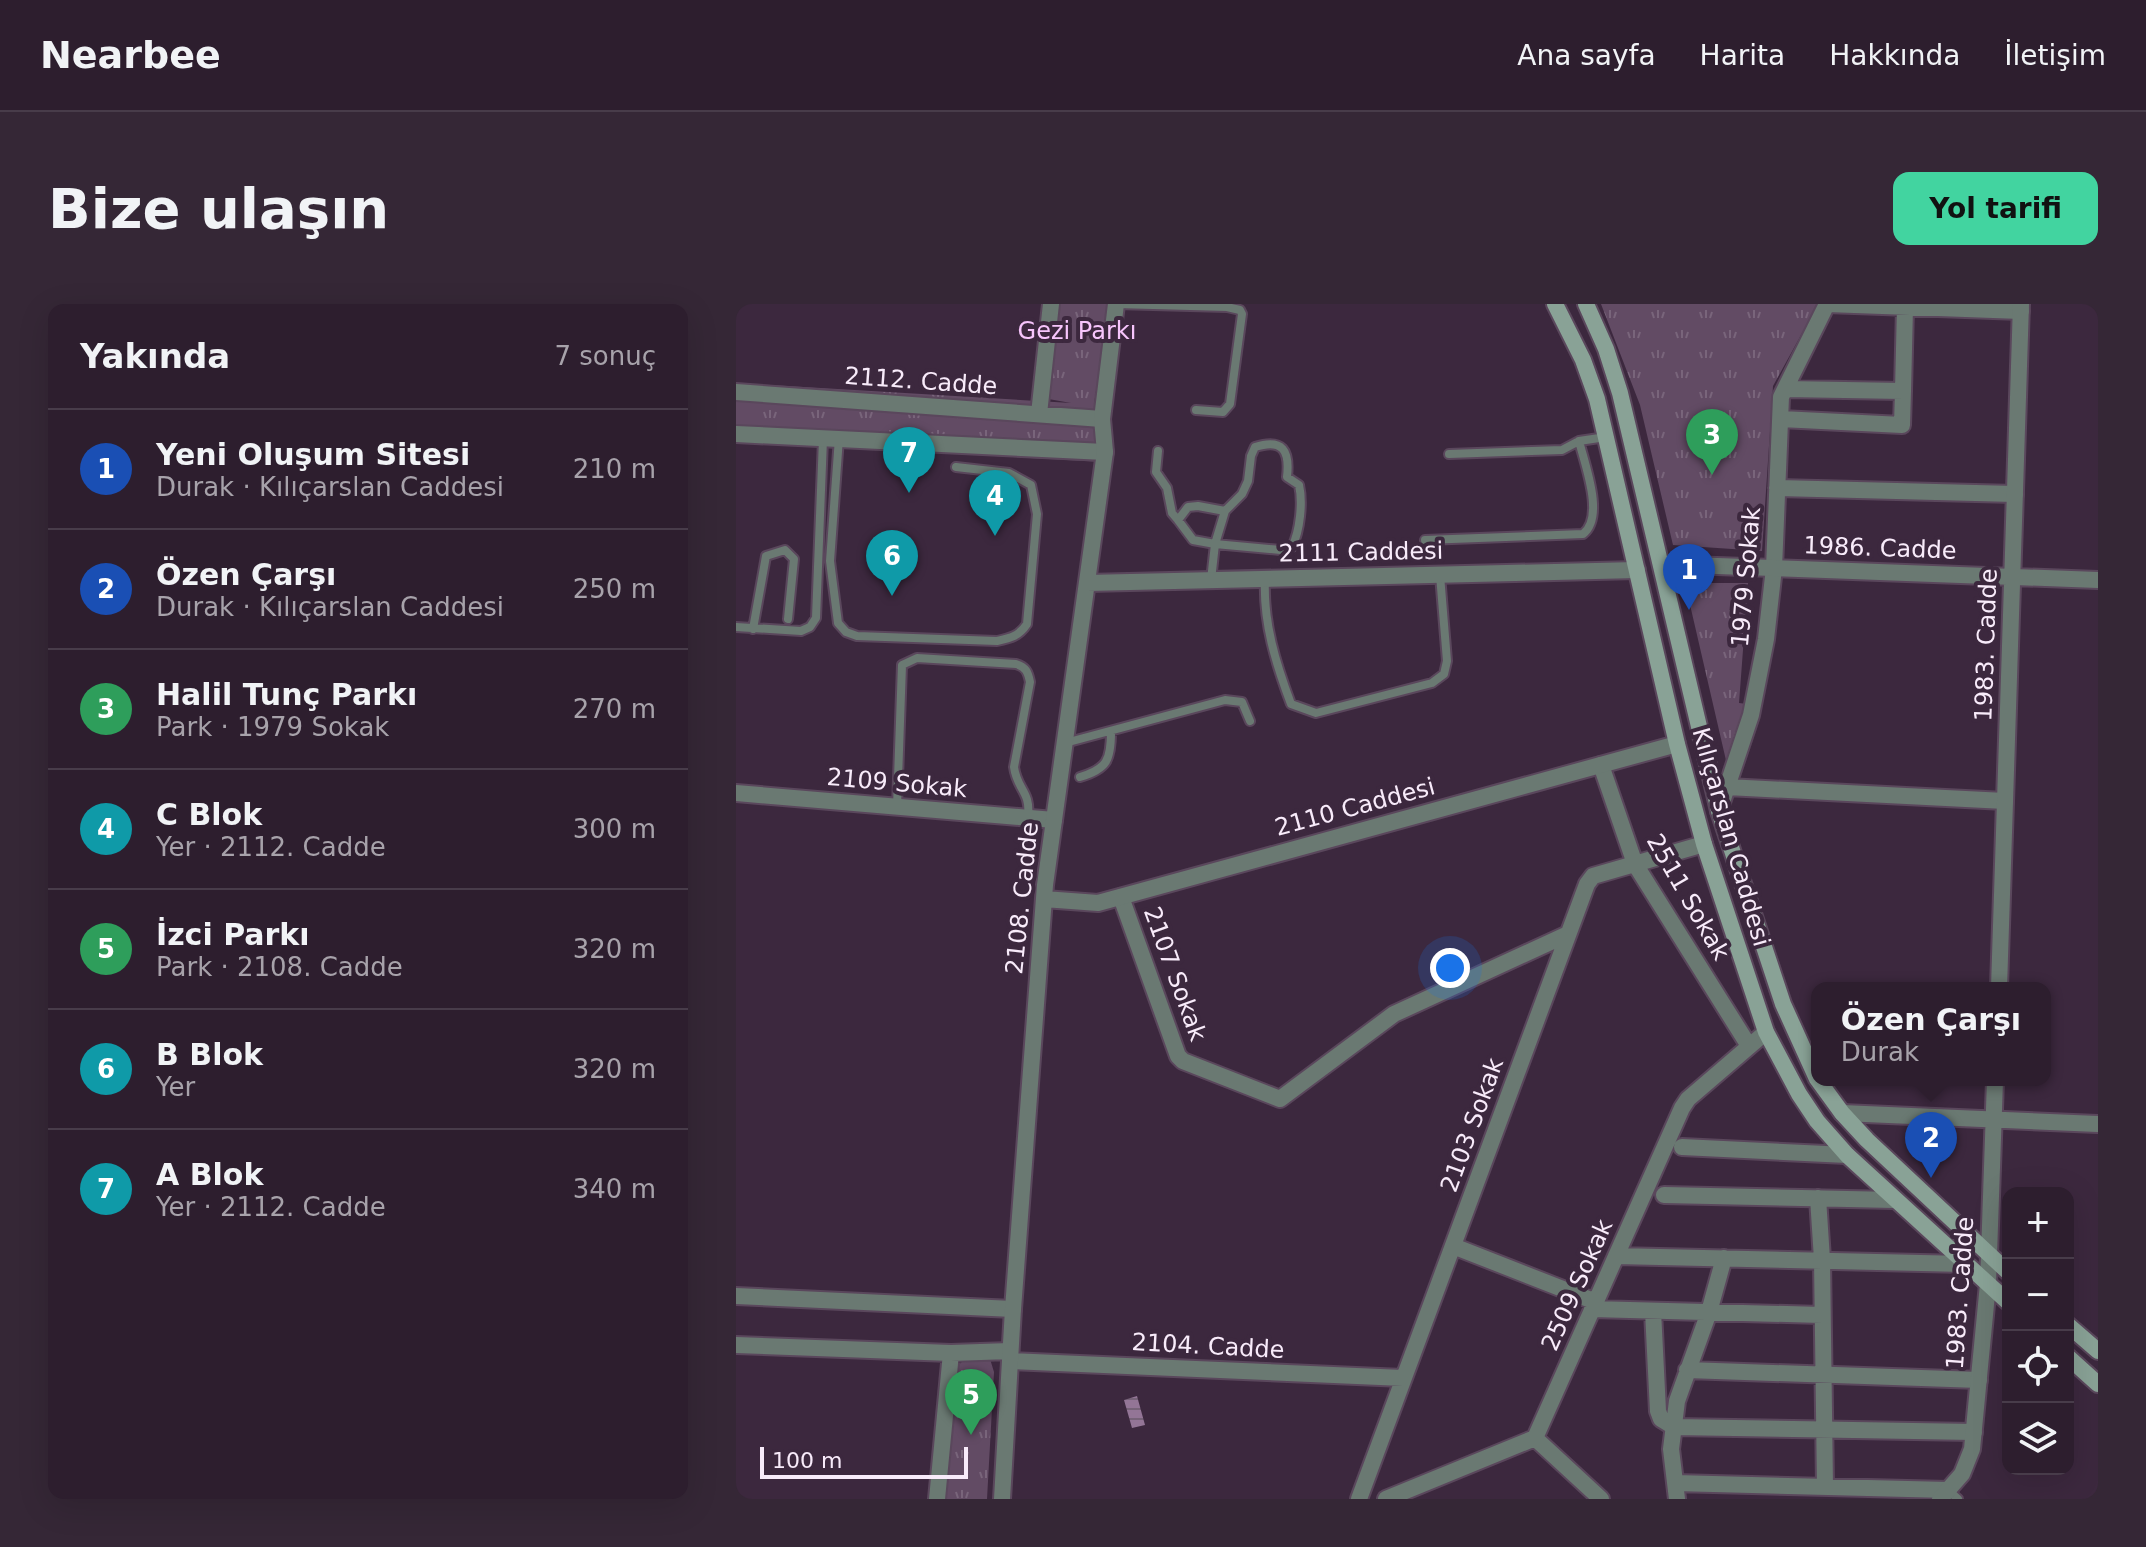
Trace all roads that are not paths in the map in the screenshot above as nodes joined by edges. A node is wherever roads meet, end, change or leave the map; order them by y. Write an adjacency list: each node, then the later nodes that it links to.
1 (1051, 304): 12 (street)
2 (1116, 304): 11 (lane); 13 (street, 2108. Cadde)
3 (1555, 304): 16 (main road, Kılıçarslan Caddesi)
4 (1586, 304): 29 (main road, Kılıçarslan Caddesi)
5 (1827, 304): 6 (street); 8 (street, 1979 Sokak)
6 (1905, 307): 7 (street); 9 (street)
7 (2021, 307): 24 (street, 1983. Cadde)
8 (1786, 389): 9 (street); 14 (street, 1979 Sokak)
9 (1903, 391): 14 (street)
10 (736, 392): 12 (street, 2112. Cadde)
11 (1196, 410)
12 (1039, 414): 13 (street, 2112. Cadde)
13 (1102, 419): 20 (street, 2108. Cadde)
14 (1781, 419): 23 (street, 1979 Sokak)
15 (736, 434): 17 (street)
16 (1607, 437): 18 (lane); 31 (main road, Kılıçarslan Caddesi)
17 (831, 438): 20 (street); 22 (lane); 40 (lane)
18 (1579, 441): 21 (lane); 27 (lane)
19 (1158, 451): 26 (lane)
20 (1105, 452): 37 (street, 2108. Cadde)
21 (1449, 454)
22 (956, 467)
23 (1777, 488): 24 (street); 30 (street, 1979 Sokak)
24 (2015, 494): 33 (street, 1983. Cadde)
25 (1225, 511): 26 (lane); 28 (lane); 28 (lane)
26 (1178, 520): 28 (lane)
27 (1425, 540)
28 (1215, 544): 35 (lane)
29 (1661, 564): 30 (street, 1986. Cadde); 31 (main road); 51 (main road, Kılıçarslan Caddesi)
30 (1774, 568): 33 (street, 1986. Cadde); 47 (street, 1979 Sokak)
31 (1637, 570): 32 (street, 2111 Caddesi); 44 (main road, Kılıçarslan Caddesi)
32 (1440, 574): 34 (street, 2111 Caddesi); 34 (lane)
33 (2012, 577): 36 (street, 1986. Cadde); 49 (street, 1983. Cadde)
34 (1265, 579): 35 (street, 2111 Caddesi)
35 (1211, 580): 37 (street, 2111 Caddesi)
36 (2098, 580)
37 (1087, 583): 43 (street, 2108. Cadde)
38 (788, 619): 40 (lane)
39 (736, 627): 40 (lane)
40 (753, 629)
41 (1250, 721): 42 (lane)
42 (1111, 732): 43 (lane); 46 (lane)
43 (1065, 744): 53 (street, 2108. Cadde)
44 (1677, 744): 45 (street, 2110 Caddesi); 54 (main road, Kılıçarslan Caddesi)
45 (1601, 765): 55 (street, 2511 Sokak); 56 (street, 2110 Caddesi)
46 (1080, 777)
47 (1727, 787): 49 (street); 51 (street, 1979 Sokak)
48 (736, 793): 50 (street, 2109 Sokak)
49 (2005, 801): 59 (street, 1983. Cadde)
50 (897, 807): 52 (street, 2109 Sokak); 52 (lane)
51 (1719, 811): 62 (main road, Kılıçarslan Caddesi)
52 (1028, 818): 53 (street, 2109 Sokak)
53 (1054, 820): 57 (street, 2108. Cadde)
54 (1704, 844): 55 (street, 2103 Sokak); 60 (main road, Kılıçarslan Caddesi)
55 (1635, 864): 58 (street, 2103 Sokak); 61 (street, 2511 Sokak)
56 (1121, 897): 57 (street, 2110 Caddesi); 58 (street, 2107 Sokak)
57 (1044, 899): 84 (street, 2108. Cadde)
58 (1568, 934): 73 (street, 2103 Sokak)
59 (1999, 982)
60 (1766, 1032): 61 (street, 2509 Sokak); 69 (main road, Kılıçarslan Caddesi)
61 (1749, 1046): 75 (street, 2509 Sokak)
62 (1811, 1066)
63 (1822, 1086): 65 (main road, Kılıçarslan Caddesi)
64 (1995, 1086): 66 (street, 1983. Cadde)
65 (1842, 1113): 66 (street); 74 (main road, Kılıçarslan Caddesi)
66 (1994, 1120): 67 (street); 74 (street, 1983. Cadde)
67 (2098, 1124)
68 (1682, 1147): 69 (street)
69 (1847, 1155): 72 (main road, Kılıçarslan Caddesi)
70 (1664, 1195): 71 (street)
71 (1818, 1198): 72 (street); 77 (street)
72 (1894, 1200): 78 (main road, Kılıçarslan Caddesi)
73 (1453, 1246): 83 (street); 96 (street, 2103 Sokak)
74 (1988, 1255): 79 (main road, Kılıçarslan Caddesi); 80 (street, 1983. Cadde)
75 (1616, 1256): 76 (street); 83 (street, 2509 Sokak)
76 (1724, 1258): 77 (street); 86 (street)
77 (1822, 1259): 78 (street); 87 (street)
78 (1965, 1264): 80 (main road, Kılıçarslan Caddesi)
79 (2002, 1267)
80 (1988, 1284): 82 (main road, Kılıçarslan Caddesi); 97 (street, 1983. Cadde)
81 (736, 1296): 84 (street)
82 (2002, 1297)
83 (1594, 1306): 85 (street); 102 (street, 2509 Sokak)
84 (1013, 1309): 92 (street, 2108. Cadde)
85 (1653, 1311): 86 (street); 99 (street)
86 (1709, 1312): 87 (street); 94 (street)
87 (1822, 1315): 95 (street)
88 (2074, 1330): 90 (main road)
89 (736, 1345): 91 (street, 2104. Cadde)
90 (2098, 1351)
91 (951, 1353): 92 (street, 2104. Cadde); 106 (street)
92 (1010, 1356): 96 (street, 2104. Cadde); 107 (street, 2108. Cadde)
93 (2074, 1362): 98 (main road)
94 (1687, 1370): 95 (street); 99 (street)
95 (1823, 1375): 97 (street); 100 (street)
96 (1403, 1378): 108 (street, 2103 Sokak)
97 (1979, 1380): 101 (street, 1983. Cadde)
98 (2098, 1384)
99 (1674, 1427): 100 (street); 104 (street)
100 (1824, 1429): 101 (street); 103 (street)
101 (1974, 1432): 105 (street, 1983. Cadde)
102 (1535, 1438): 109 (street); 110 (street)
103 (1825, 1487): 104 (street); 105 (street)
104 (1676, 1491)
105 (1949, 1496)
106 (937, 1499)
107 (1002, 1499)
108 (1359, 1499)
109 (1386, 1499)
110 (1601, 1499)

